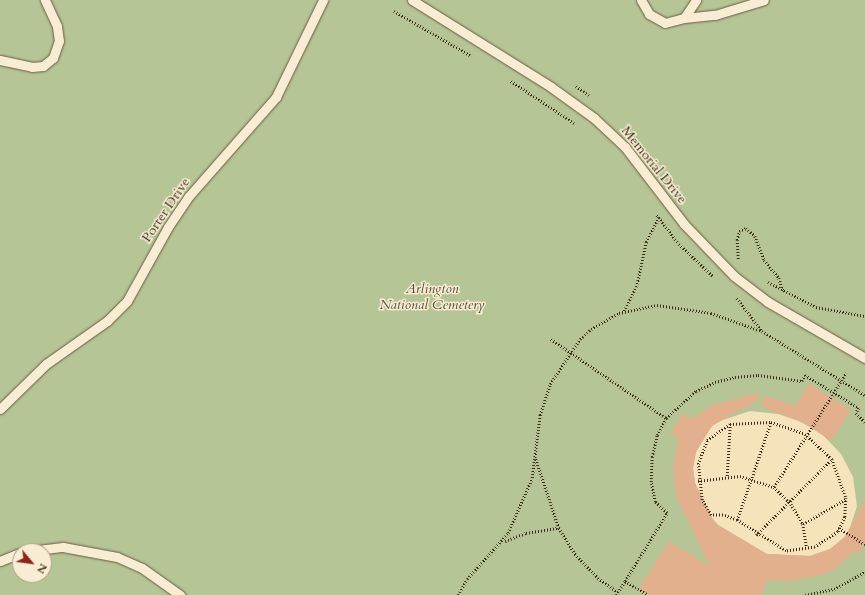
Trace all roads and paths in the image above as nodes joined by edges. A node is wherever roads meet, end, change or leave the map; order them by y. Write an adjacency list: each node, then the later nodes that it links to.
1 (45, 0): 10 (lane)
2 (323, 0): 28 (lane, Porter Drive)
3 (412, 0): 23 (lane, Memorial Drive)
4 (641, 0): 8 (lane)
5 (696, 0): 8 (lane)
6 (764, 0): 8 (lane)
7 (394, 11): 9 (path)
8 (684, 18)
9 (474, 58)
10 (0, 60)
11 (506, 77): 12 (path)
12 (578, 126)
13 (655, 211): 14 (path)
14 (659, 217): 16 (path); 19 (path)
15 (738, 259): 17 (path)
16 (718, 281)
17 (783, 291)
18 (734, 295): 20 (path)
19 (624, 312): 20 (path); 22 (path)
20 (762, 332): 25 (path)
21 (551, 339): 22 (path)
22 (571, 352): 29 (path); 34 (path)
23 (865, 358)
24 (846, 373): 25 (path)
25 (841, 381): 26 (path); 27 (path)
26 (834, 392): 29 (path); 31 (path); 33 (path)
27 (865, 395)
28 (0, 409)
29 (666, 418): 54 (path)
30 (771, 422): 32 (path); 33 (path); 37 (path)
31 (865, 422)
32 (730, 424): 36 (path); 38 (path)
33 (806, 434): 35 (path); 39 (path)
34 (536, 458): 44 (path); 47 (path)
35 (832, 459): 40 (path); 41 (path)
36 (727, 476): 37 (path); 38 (path)
37 (751, 478): 39 (path); 42 (path)
38 (698, 481): 42 (path)
39 (774, 487): 41 (path)
40 (846, 498): 43 (path); 45 (path)
41 (791, 504): 43 (path); 46 (path)
42 (737, 520): 46 (path)
43 (803, 524): 50 (path)
44 (559, 528): 47 (path); 55 (path)
45 (839, 528): 48 (path); 50 (path)
46 (756, 535): 50 (path)
47 (504, 541): 57 (path)
48 (865, 544)
49 (52, 548): 56 (lane)
50 (807, 548)
51 (12, 556): 52 (lane)
52 (0, 561)
53 (865, 572): 59 (path)
54 (626, 581): 55 (path); 58 (path)
55 (617, 593)
56 (180, 595)
57 (458, 595)
58 (648, 595)
59 (805, 595)

